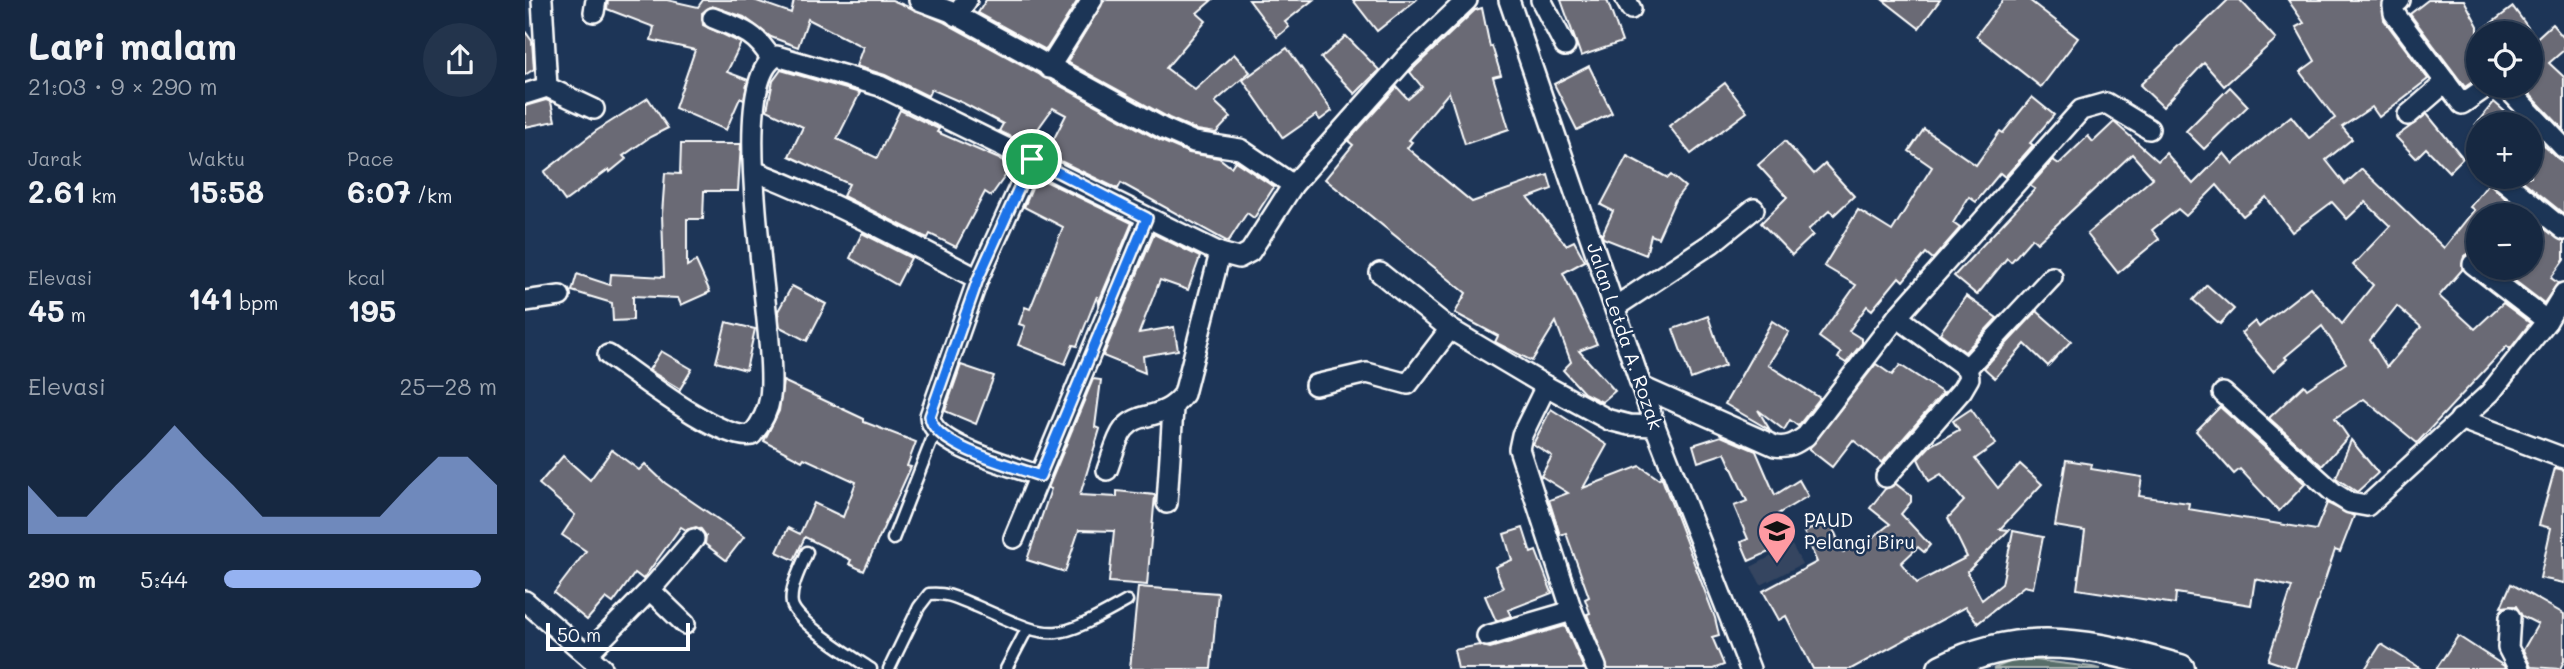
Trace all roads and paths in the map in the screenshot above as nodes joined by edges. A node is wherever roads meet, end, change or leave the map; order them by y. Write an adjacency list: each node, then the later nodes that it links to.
1 (542, 0): 15 (street)
2 (919, 0): 9 (street)
3 (1092, 0): 13 (street)
4 (1467, 0): 25 (street)
5 (1531, 0): 8 (street)
6 (1541, 0): 11 (street)
7 (2400, 0): 14 (street)
8 (1511, 7): 38 (street, Jalan Letda A. Rozak)
9 (962, 8): 13 (street)
10 (713, 18): 12 (street)
11 (1565, 46)
12 (771, 59): 23 (street); 24 (street)
13 (1049, 68): 25 (street)
14 (2446, 82): 17 (street); 20 (street)
15 (547, 87): 16 (street); 19 (street)
16 (525, 94)
17 (2473, 98)
18 (2516, 98): 22 (street)
19 (594, 109)
20 (2408, 115)
21 (2149, 129): 39 (street)
22 (2564, 148)
23 (1032, 159): 28 (street); 33 (street)
24 (754, 171): 33 (street); 42 (street)
25 (1293, 185): 30 (street)
26 (2514, 189): 29 (street)
27 (1754, 209): 38 (street)
28 (1147, 218): 30 (street); 54 (street)
29 (2564, 230)
30 (1220, 253): 48 (street)
31 (1380, 273): 41 (street)
32 (2052, 277): 43 (street)
33 (978, 279): 51 (street)
34 (2494, 280): 40 (street)
35 (2564, 293): 40 (street)
36 (560, 296): 37 (street)
37 (525, 301)
38 (1615, 307): 46 (street, Jalan Letda A. Rozak)
39 (1897, 317): 43 (street); 46 (street)
40 (2547, 321): 49 (street)
41 (1450, 329): 44 (street); 45 (street)
42 (608, 355)
43 (1968, 368): 55 (street)
44 (1315, 385)
45 (1546, 386): 50 (street); 64 (street)
46 (1642, 387): 50 (street, Jalan Letda A. Rozak)
47 (2223, 393): 49 (street)
48 (1173, 409): 53 (street); 56 (street)
49 (2460, 419): 52 (street)
50 (1655, 426): 75 (street, Jalan Letda A. Rozak)
51 (935, 432): 54 (street); 59 (lane)
52 (2564, 458)
53 (1107, 470)
54 (1040, 476): 57 (street)
55 (1886, 477)
56 (1167, 503)
57 (1014, 538)
58 (694, 539): 61 (street)
59 (893, 539)
60 (807, 552): 72 (lane)
61 (650, 590): 66 (street); 69 (street)
62 (525, 601): 69 (street)
63 (1127, 601): 67 (lane)
64 (1571, 611): 68 (street); 70 (street)
65 (2510, 617): 78 (street)
66 (685, 624)
67 (1027, 629): 73 (lane); 74 (lane)
68 (1487, 636)
69 (587, 654): 71 (street)
70 (1596, 667)
71 (602, 669)
72 (871, 669)
73 (889, 669)
74 (1006, 669)
75 (1750, 669)
76 (1942, 669): 77 (street)
77 (2180, 669)
78 (2519, 669)

